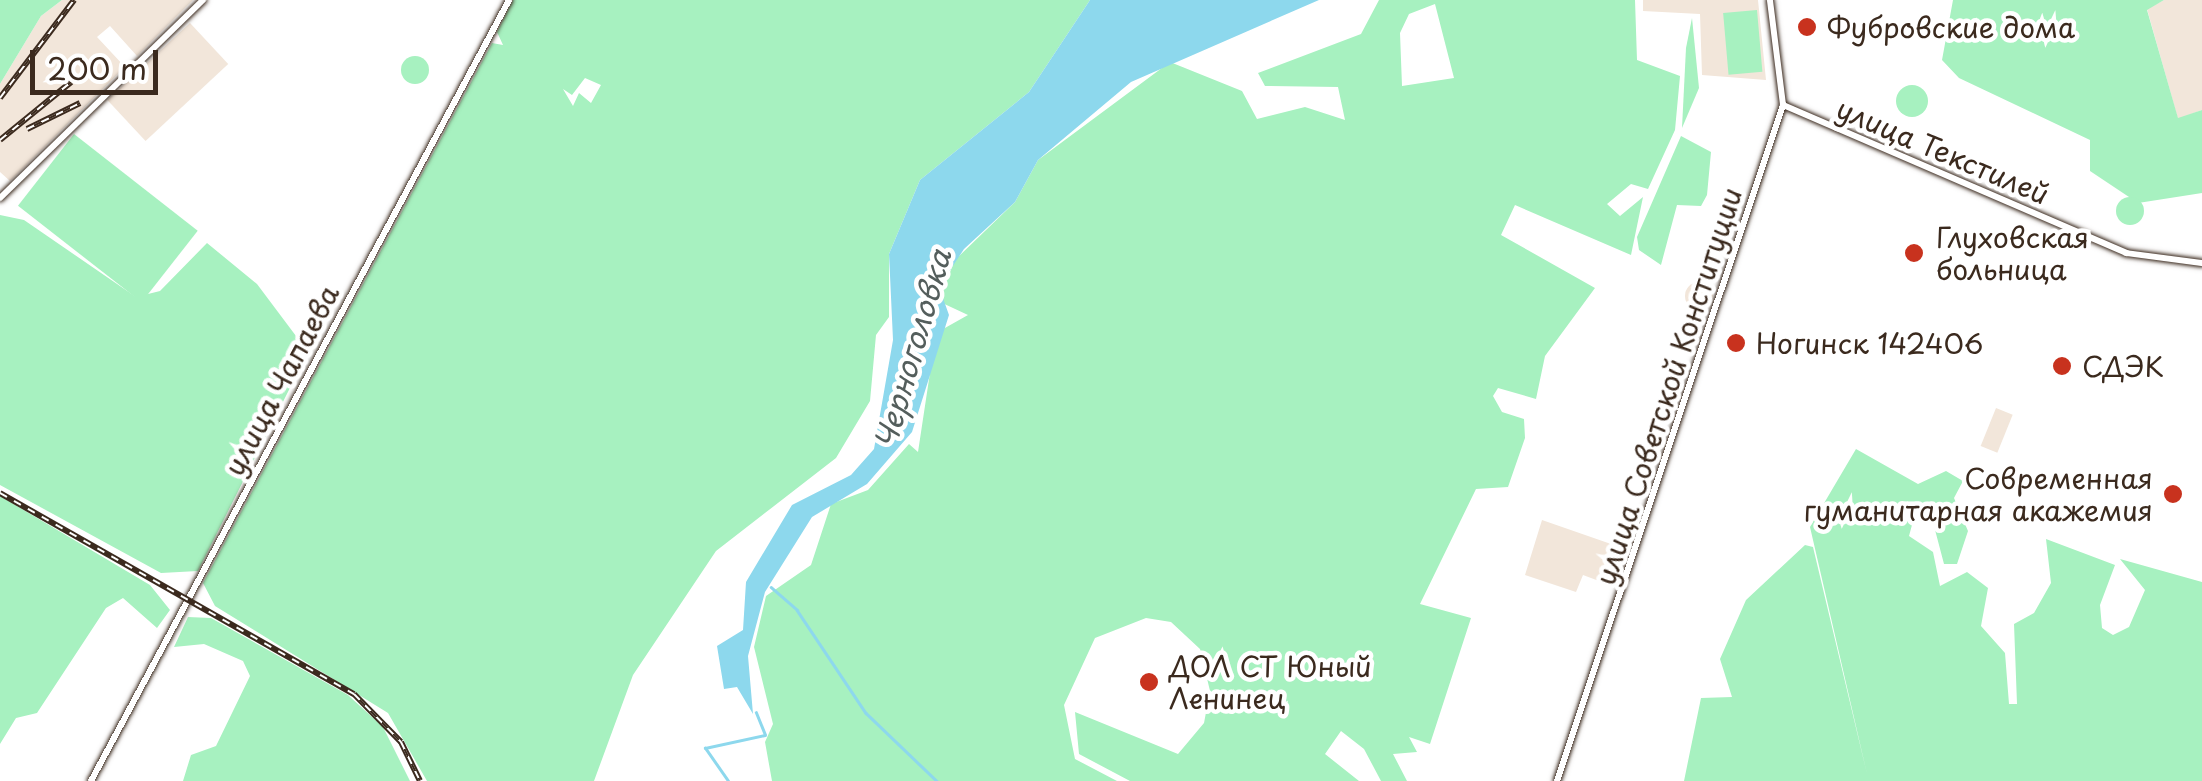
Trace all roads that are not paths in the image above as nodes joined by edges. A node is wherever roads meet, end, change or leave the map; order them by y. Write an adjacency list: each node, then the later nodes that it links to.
1 (203, 0): 5 (street)
2 (509, 0): 7 (street, улица Чапаева)
3 (1770, 0): 4 (street, улица Советской Конституции)
4 (1783, 105): 6 (street, улица Текстилей); 8 (street, улица Советской Конституции)
5 (0, 198)
6 (2202, 263)
7 (92, 781)
8 (1557, 781)

